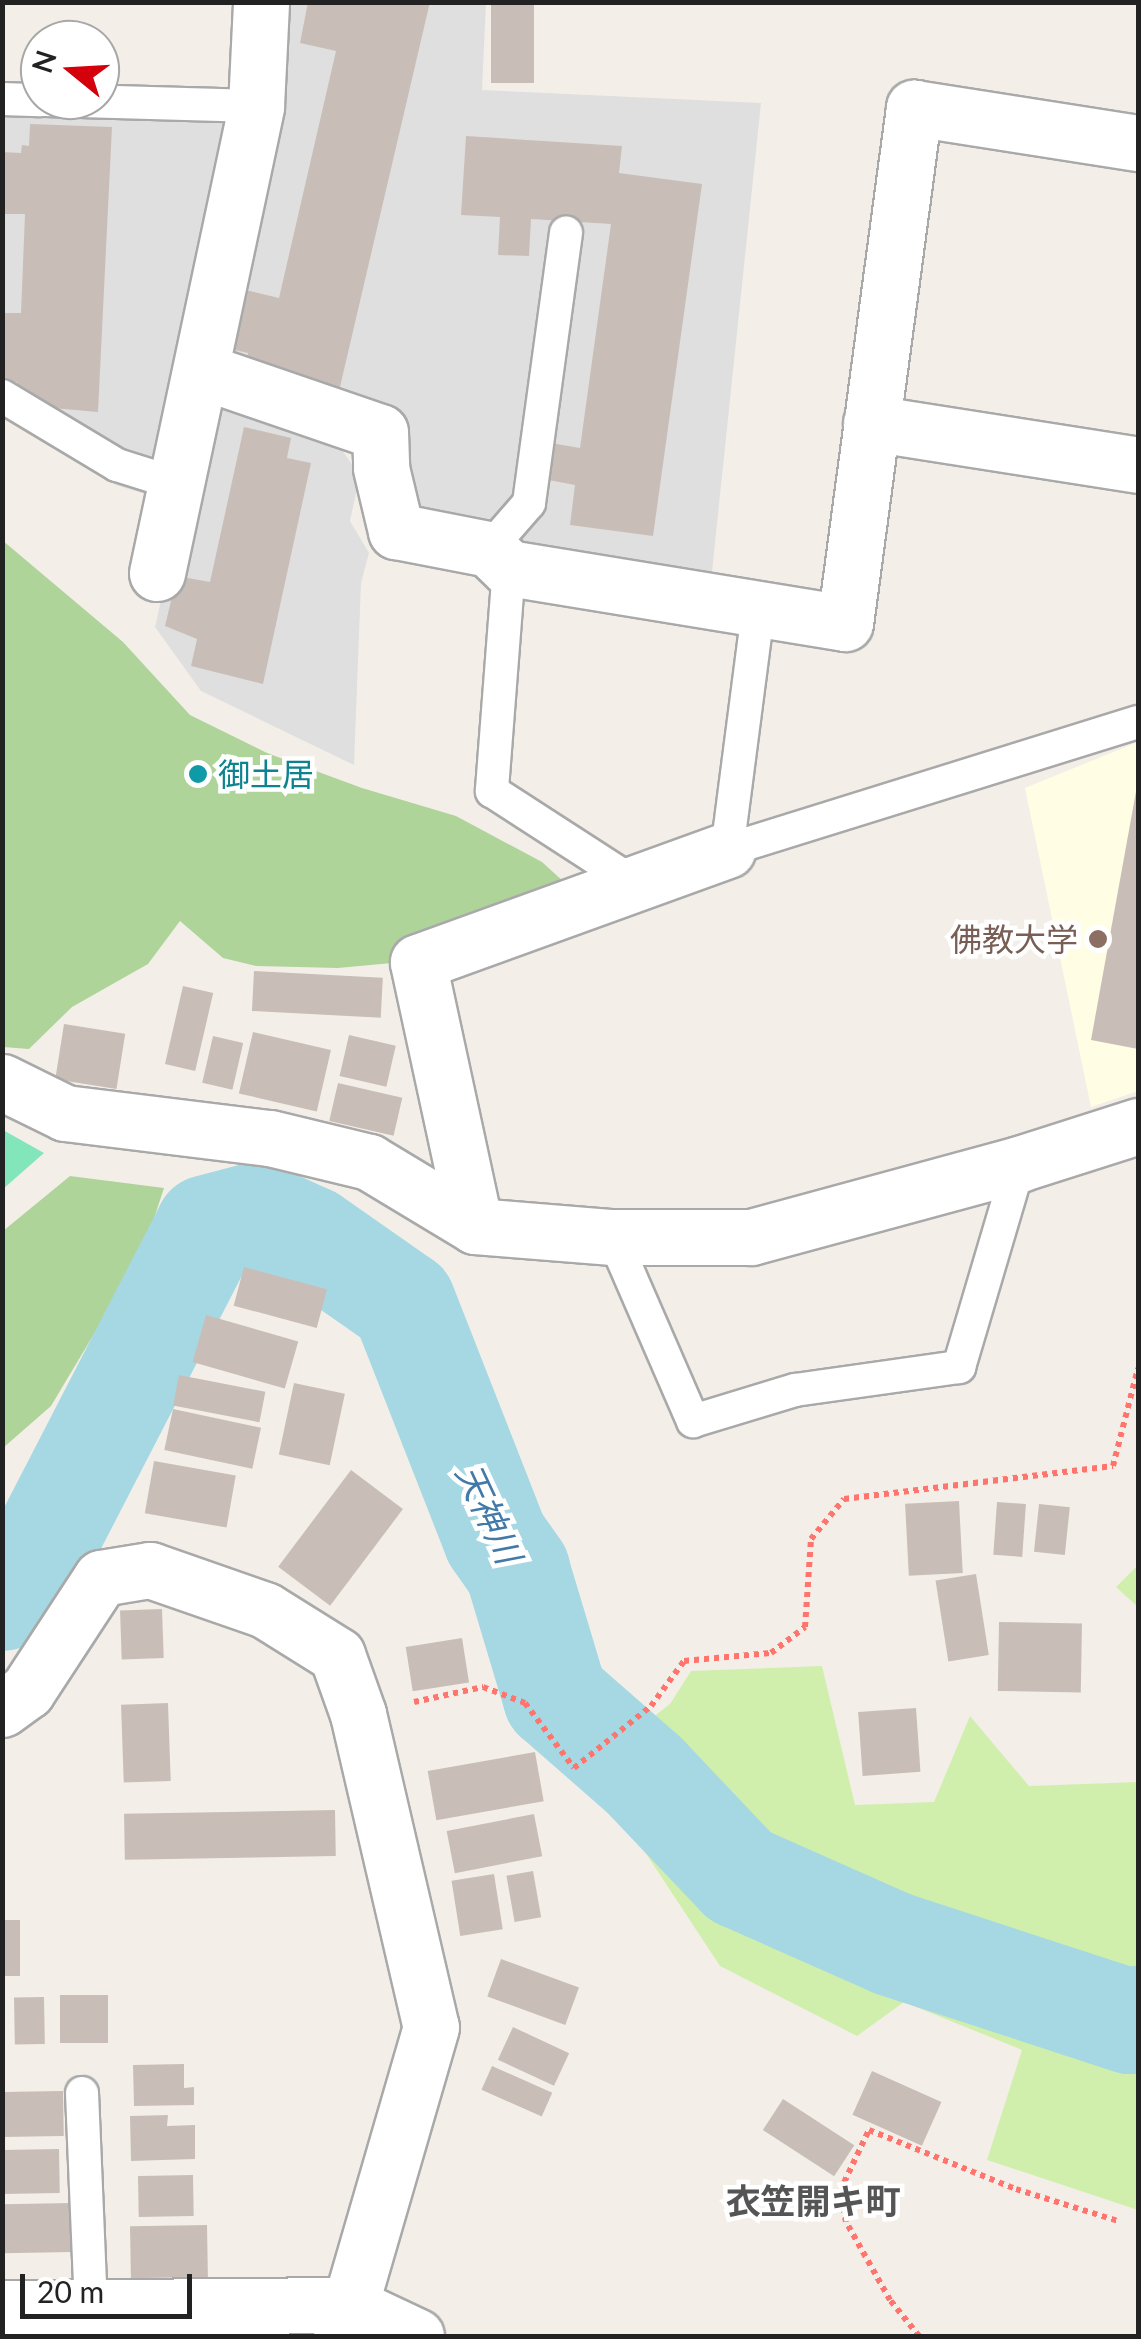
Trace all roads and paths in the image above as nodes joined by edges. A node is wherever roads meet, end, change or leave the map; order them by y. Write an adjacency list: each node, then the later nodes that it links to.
1 (261, 2): 3 (street)
2 (120, 102): 3 (lane)
3 (256, 106): 6 (street)
4 (1138, 143): 8 (street)
5 (566, 233): 11 (lane)
6 (202, 372): 10 (street); 11 (street)
7 (2, 396): 10 (lane)
8 (870, 423): 9 (street); 13 (street)
9 (1138, 465)
10 (174, 484): 12 (street)
11 (499, 559): 13 (street); 16 (lane)
12 (157, 573)
13 (758, 612): 15 (lane)
14 (1138, 722): 15 (lane)
15 (726, 850): 16 (street)
16 (631, 882): 20 (street)
17 (2, 1082): 20 (street)
18 (1138, 1126): 19 (street)
19 (1019, 1164): 21 (street); 21 (lane)
20 (476, 1226): 21 (street)
21 (613, 1238)
22 (1138, 1368): 24 (path)
23 (2, 1709): 24 (street)
24 (358, 1714): 29 (street)
25 (82, 2094): 28 (lane)
26 (1118, 2221): 31 (path)
27 (2, 2308): 28 (street)
28 (91, 2309): 29 (street)
29 (345, 2321): 30 (street)
30 (416, 2336)
31 (920, 2336)

